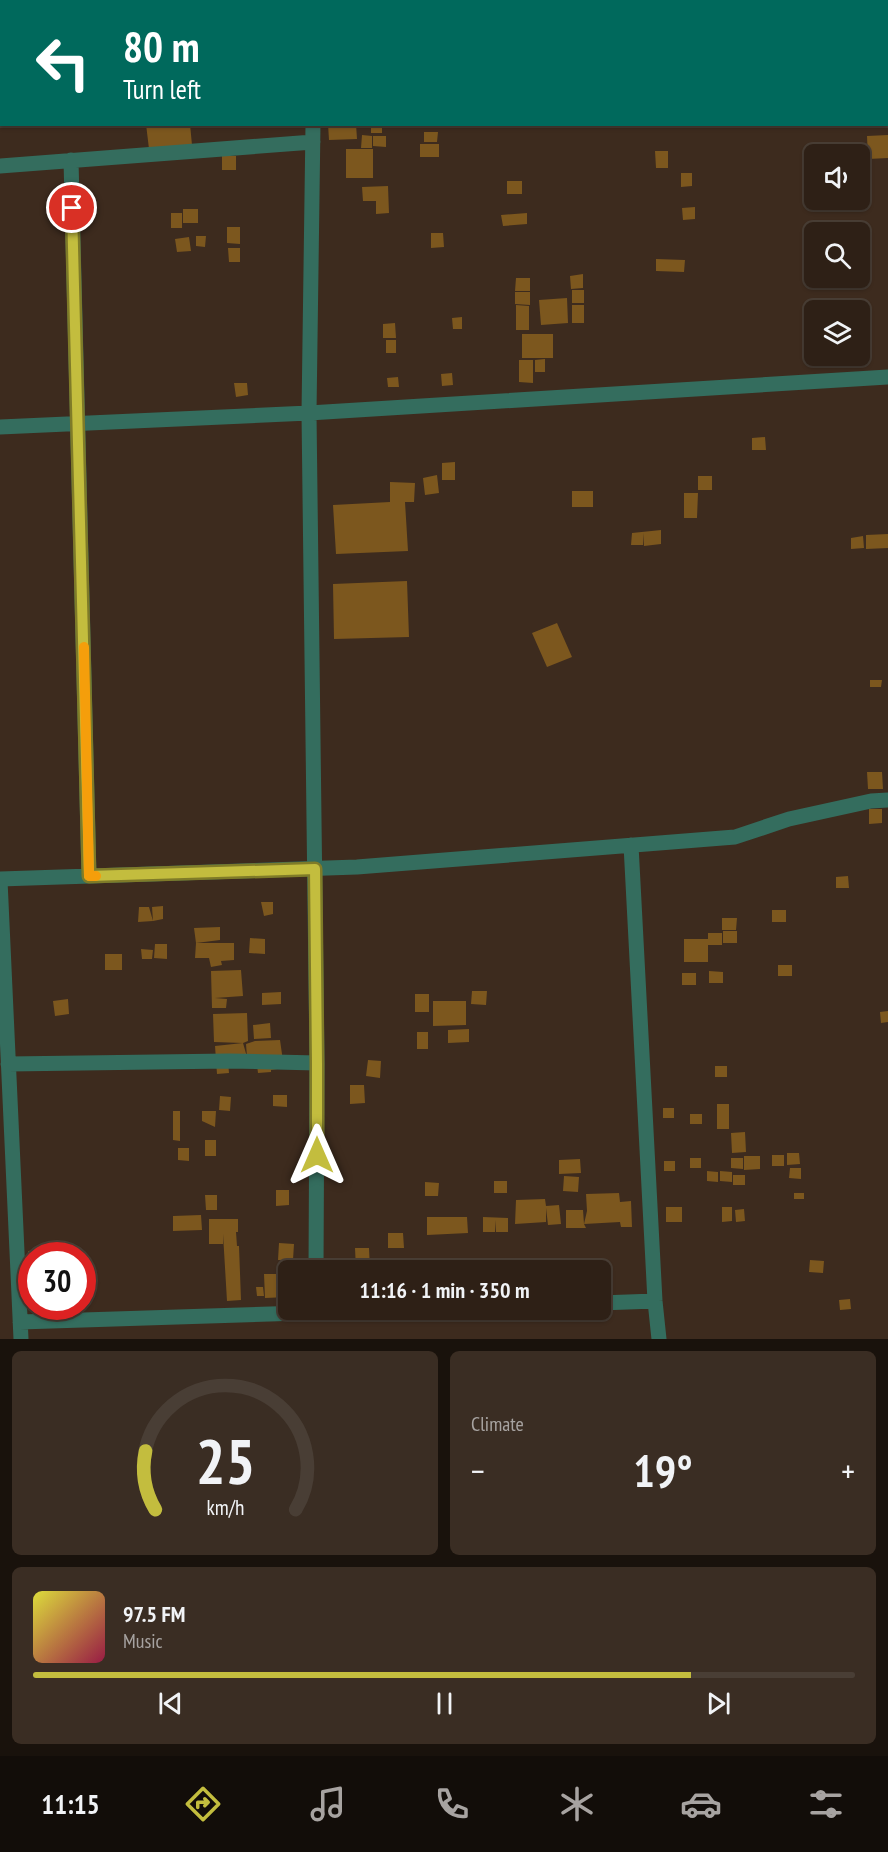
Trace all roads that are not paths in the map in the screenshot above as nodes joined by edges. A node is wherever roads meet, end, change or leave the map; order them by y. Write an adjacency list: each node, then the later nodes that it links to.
1 (313, 126): 2 (street)
2 (313, 142): 3 (street); 6 (street)
3 (71, 160): 4 (street); 7 (street)
4 (0, 166)
5 (888, 377): 6 (street)
6 (309, 414): 7 (street); 11 (street)
7 (78, 423): 8 (street); 12 (street)
8 (0, 427)
9 (888, 800): 10 (street)
10 (630, 846): 11 (street); 17 (street)
11 (315, 869): 12 (street); 14 (street)
12 (89, 876): 13 (street)
13 (0, 880): 15 (street)
14 (317, 1063): 15 (street); 16 (street)
15 (8, 1064): 20 (street)
16 (316, 1260)
17 (655, 1301): 18 (street); 22 (street)
18 (611, 1303)
19 (278, 1312): 20 (street)
20 (20, 1322): 21 (street)
21 (21, 1339)
22 (659, 1339)

